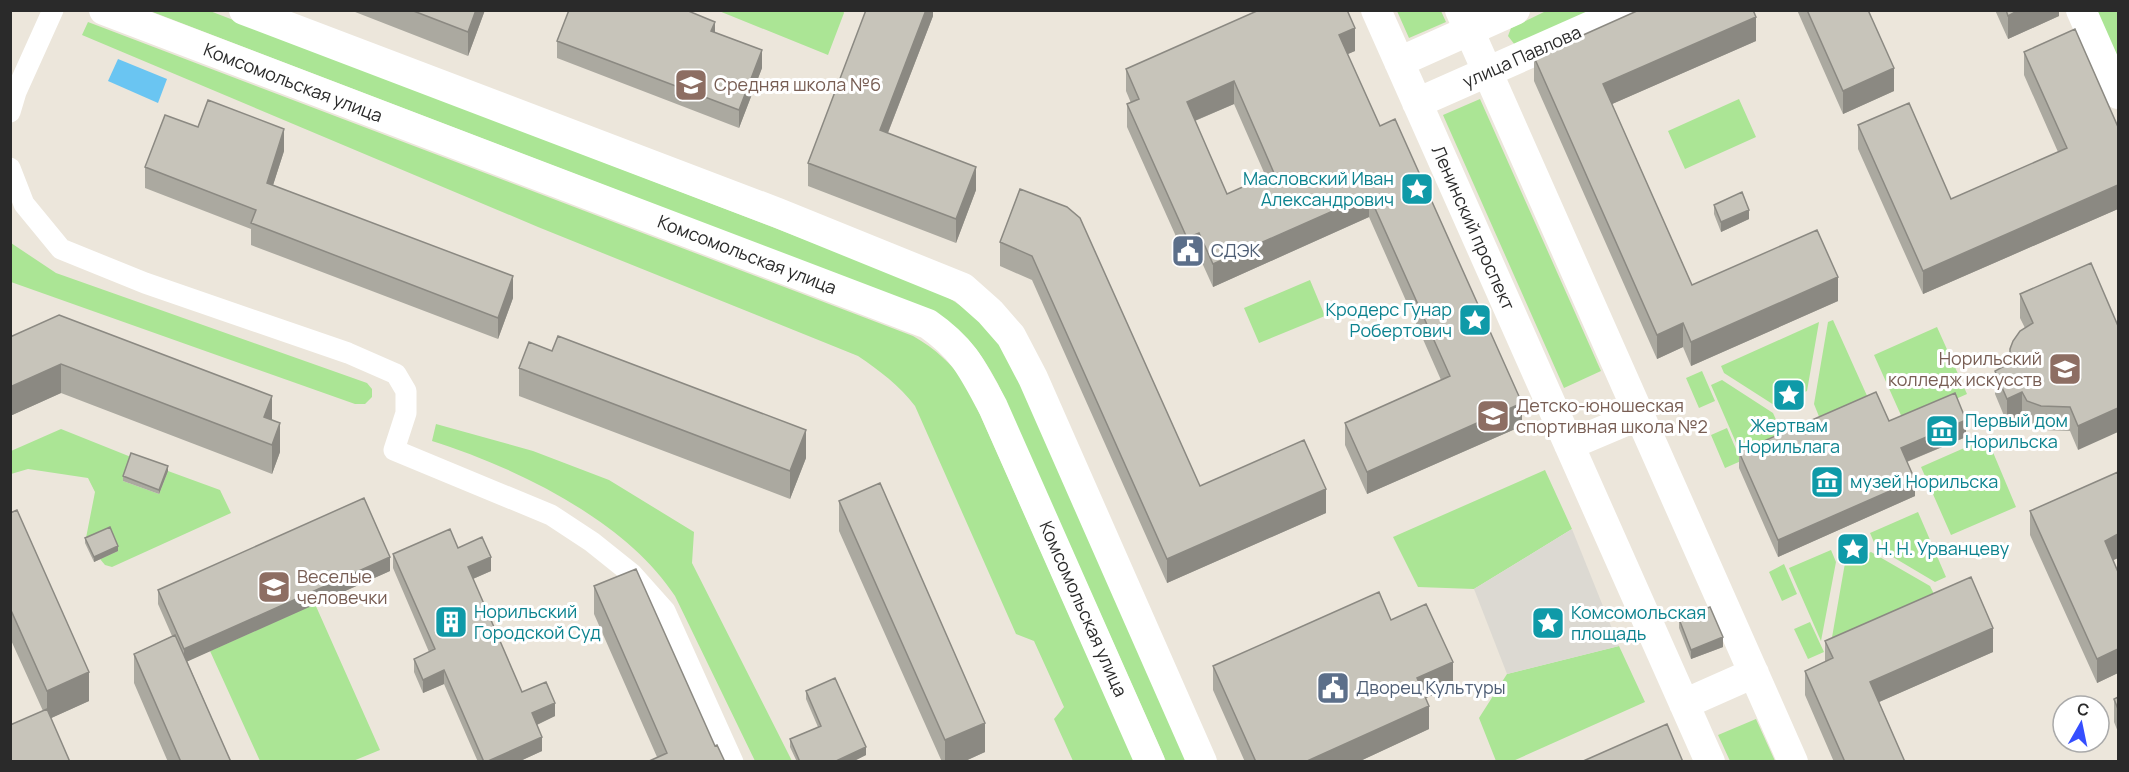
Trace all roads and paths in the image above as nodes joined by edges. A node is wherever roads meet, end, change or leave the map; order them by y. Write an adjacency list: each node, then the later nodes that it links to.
1 (53, 10): 13 (street)
2 (104, 10): 20 (street, Комсомольская улица)
3 (244, 10): 21 (street)
4 (1376, 10): 9 (street, Ленинский проспект)
5 (1515, 10): 8 (street)
6 (1627, 10): 10 (street, улица Павлова)
7 (2081, 10): 11 (street)
8 (1464, 21): 9 (street); 10 (street)
9 (1399, 62): 12 (street, Ленинский проспект)
10 (1487, 73): 12 (street, улица Павлова); 15 (street)
11 (2118, 94)
12 (1418, 103): 16 (street, Ленинский проспект)
13 (10, 111)
14 (10, 168): 19 (street)
15 (1640, 416): 16 (street); 17 (street)
16 (1569, 445): 18 (street, Ленинский проспект)
17 (1754, 673): 18 (street); 23 (street)
18 (1684, 704): 22 (street, Ленинский проспект)
19 (733, 762)
20 (1150, 762)
21 (1202, 762)
22 (1710, 762)
23 (1793, 762)

